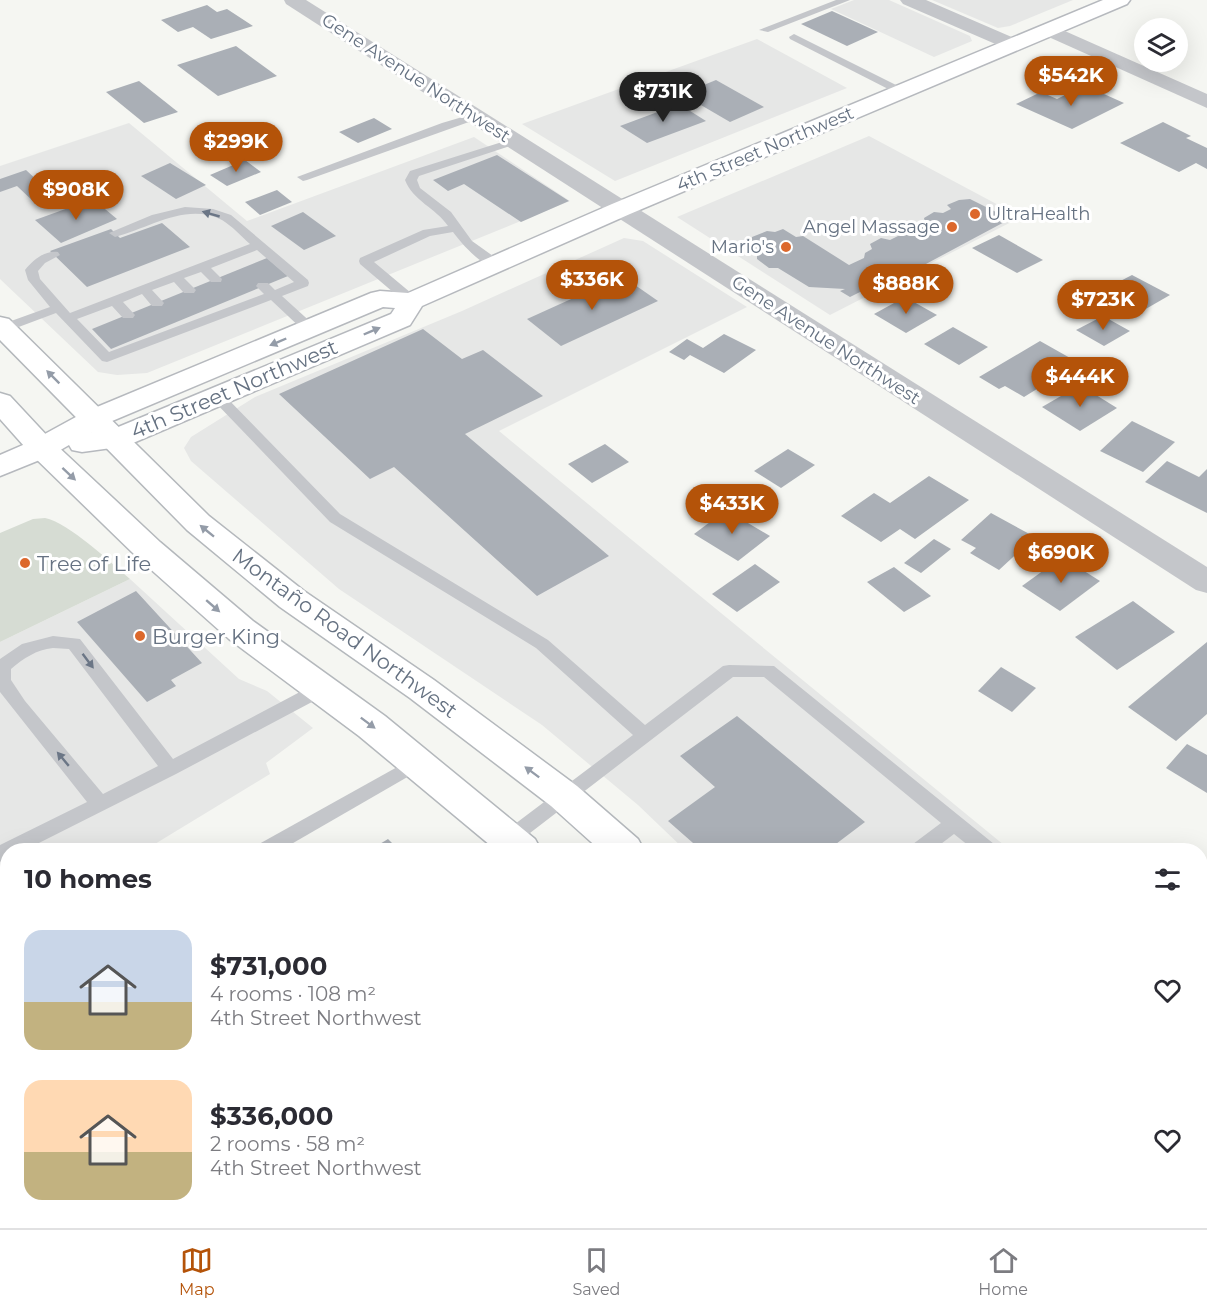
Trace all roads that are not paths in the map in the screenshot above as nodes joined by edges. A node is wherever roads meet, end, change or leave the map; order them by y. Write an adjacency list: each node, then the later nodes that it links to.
1 (293, 0): 11 (street, Gene Avenue Northwest)
2 (844, 0): 5 (lane)
3 (910, 0): 8 (street)
4 (1120, 0): 6 (main road, 4th Street Northwest)
5 (764, 30)
6 (1049, 30): 8 (main road, 4th Street Northwest); 10 (street)
7 (794, 37): 9 (lane)
8 (1014, 45): 9 (main road, 4th Street Northwest)
9 (902, 92): 14 (main road, 4th Street Northwest)
10 (1207, 102)
11 (476, 116): 12 (street, Gene Avenue Northwest); 13 (lane)
12 (515, 141): 14 (street, Gene Avenue Northwest); 15 (lane)
13 (303, 177)
14 (621, 209): 20 (main road, 4th Street Northwest); 40 (street, Gene Avenue Northwest)
15 (456, 228): 20 (lane); 29 (lane)
16 (115, 233): 17 (lane, one-way to 16)
17 (259, 246): 19 (lane); 27 (lane)
18 (54, 255): 31 (lane)
19 (230, 256): 21 (lane); 22 (lane)
20 (495, 264): 29 (main road, 4th Street Northwest)
21 (203, 267): 23 (lane); 24 (lane)
22 (243, 268)
23 (176, 277): 25 (lane); 26 (lane)
24 (216, 279)
25 (144, 289): 28 (lane); 30 (lane)
26 (189, 290)
27 (268, 291): 31 (lane); 34 (lane)
28 (114, 300): 31 (lane); 32 (lane)
29 (412, 301): 34 (main road, 4th Street Northwest); 35 (main road, 4th Street Northwest, one-way to 29)
30 (157, 303)
31 (63, 313): 33 (lane)
32 (128, 315)
33 (2, 326): 37 (main road, Montaño Road Northwest, one-way to 33)
34 (310, 329): 37 (main road, 4th Street Northwest, one-way to 37)
35 (217, 396): 37 (main road, 4th Street Northwest); 42 (lane)
36 (0, 402): 38 (main road)
37 (105, 428): 38 (main road, 4th Street Northwest); 45 (main road, Montaño Road Northwest, one-way to 37)
38 (42, 448): 39 (main road, 4th Street Northwest); 41 (main road, one-way to 41)
39 (0, 465)
40 (1207, 582)
41 (321, 689): 43 (main road, one-way to 43); 44 (lane)
42 (645, 735): 45 (lane); 47 (lane)
43 (417, 763): 49 (lane); 50 (main road)
44 (170, 768): 46 (lane); 46 (lane, one-way to 44)
45 (564, 796): 51 (lane); 52 (main road, Montaño Road Northwest)
46 (100, 804): 48 (lane)
47 (954, 824): 53 (lane); 54 (lane)
48 (22, 843)
49 (278, 843)
50 (515, 843)
51 (517, 843)
52 (617, 843)
53 (929, 843)
54 (978, 843)

